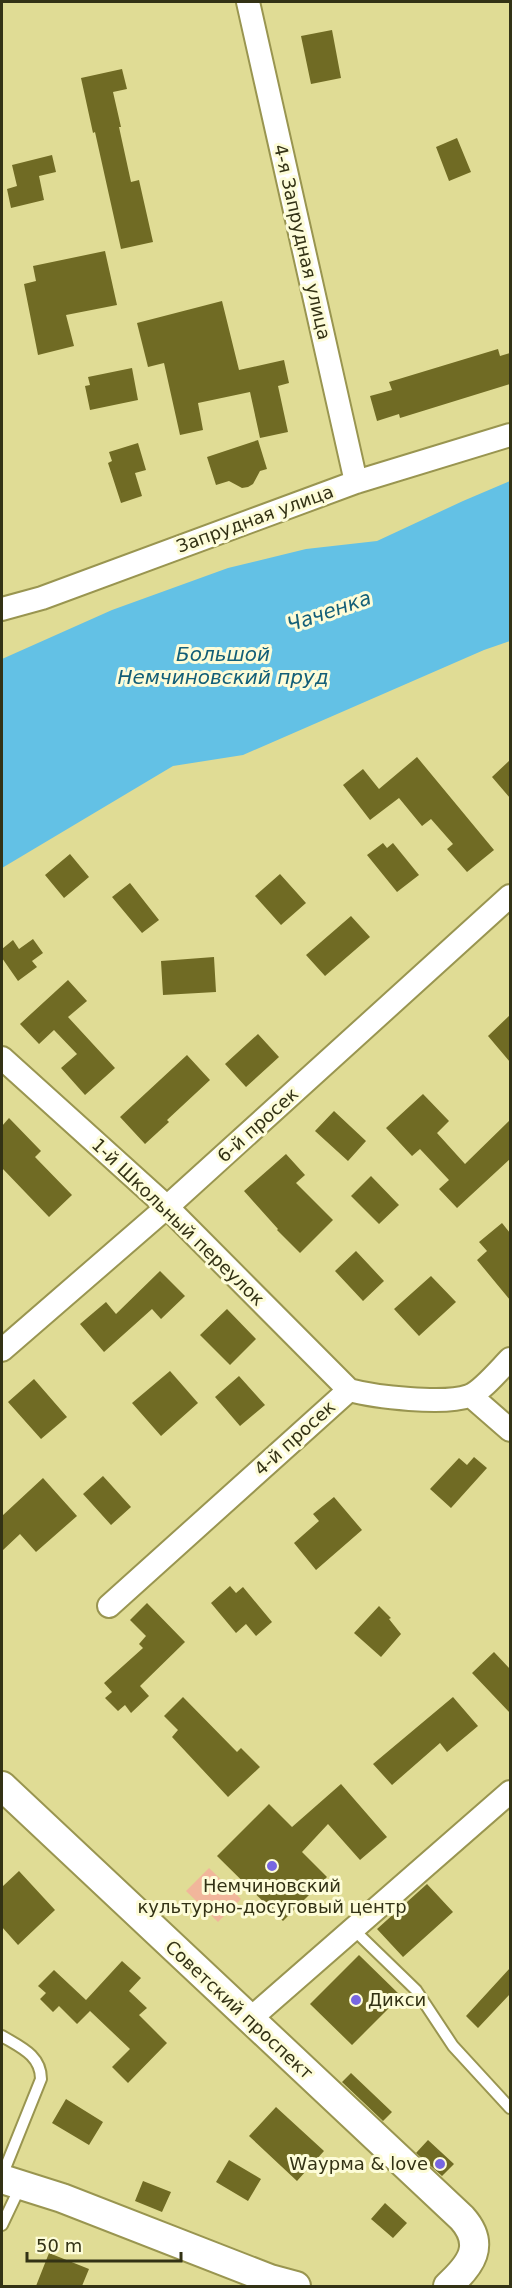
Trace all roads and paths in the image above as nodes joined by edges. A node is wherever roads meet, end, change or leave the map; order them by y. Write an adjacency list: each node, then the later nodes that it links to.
1 (248, 2): 3 (street, 4-я Запрудная улица)
2 (510, 435): 3 (street, Запрудная улица)
3 (356, 482): 4 (street, Запрудная улица)
4 (2, 609)
5 (510, 896): 7 (street, 6-й просек)
6 (2, 1058): 7 (street, 1-й Школьный переулок)
7 (167, 1207): 8 (street, 6-й просек); 10 (street, 1-й Школьный переулок)
8 (2, 1350)
9 (510, 1359): 11 (street)
10 (349, 1390): 11 (street, 4-й просек); 13 (street, 4-й просек)
11 (471, 1396): 12 (street)
12 (510, 1430)
13 (109, 1606)
14 (2, 1786): 17 (street, Советский проспект)
15 (510, 1792): 16 (street)
16 (353, 1929): 17 (street); 19 (lane)
17 (249, 2020): 23 (street, Советский проспект)
18 (2, 2036): 20 (lane)
19 (508, 2101)
20 (8, 2180): 21 (lane); 22 (street)
21 (2, 2225)
22 (296, 2286)
23 (448, 2286)

